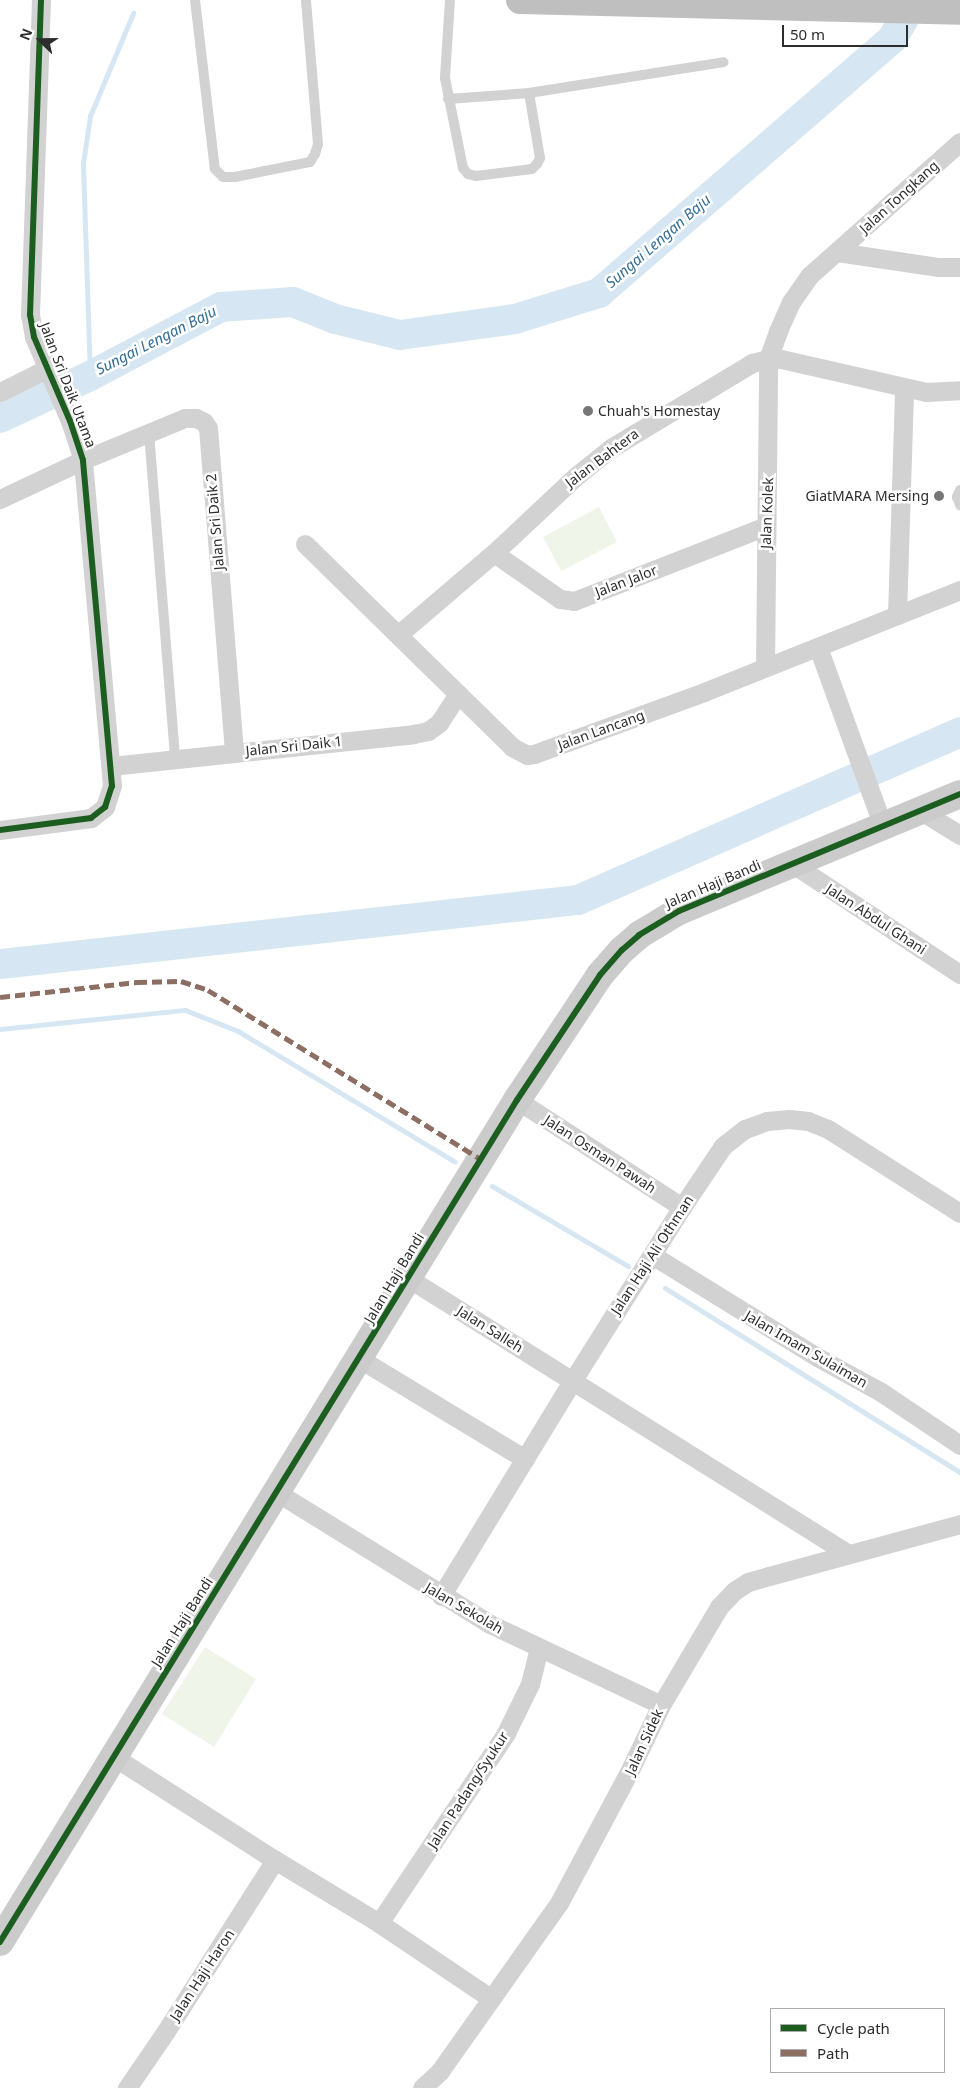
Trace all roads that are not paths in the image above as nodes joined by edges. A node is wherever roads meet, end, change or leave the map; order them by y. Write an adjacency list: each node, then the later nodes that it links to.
1 (42, 0): 15 (street, Jalan Sri Daik Utama)
2 (195, 0): 3 (lane)
3 (306, 0)
4 (450, 0): 10 (lane)
5 (520, 0): 6 (highway)
6 (693, 2): 7 (highway)
7 (955, 11)
8 (724, 62): 9 (lane)
9 (529, 93): 10 (lane); 10 (lane)
10 (448, 99)
11 (960, 142): 12 (street, Jalan Tongkang)
12 (837, 252): 13 (street, Jalan Tongkang); 14 (street, Jalan Tongkang)
13 (960, 267)
14 (768, 359): 16 (street, Jalan Bahtera); 24 (street, Jalan Kolek); 26 (street, Jalan Bahtera)
15 (49, 375): 18 (street); 20 (street, Jalan Sri Daik Utama)
16 (904, 388): 17 (street, Jalan Bahtera); 28 (street)
17 (960, 390)
18 (0, 392)
19 (149, 433): 20 (street, Jalan Sri Daik 2); 33 (street, Jalan Sri Daik 2); 34 (lane)
20 (83, 460): 22 (street, Jalan Sri Daik 2); 35 (street, Jalan Sri Daik Utama)
21 (960, 490): 23 (lane)
22 (0, 499)
23 (960, 505)
24 (766, 526): 26 (street, Jalan Jalor); 31 (street, Jalan Kolek)
25 (305, 544): 29 (street, Jalan Lancang)
26 (494, 553): 29 (street, Jalan Bahtera)
27 (960, 590): 28 (street, Jalan Lancang)
28 (897, 615): 30 (street, Jalan Lancang)
29 (399, 634): 32 (street, Jalan Lancang)
30 (818, 647): 31 (street, Jalan Lancang); 38 (street)
31 (765, 667): 32 (street, Jalan Lancang)
32 (458, 694): 33 (street, Jalan Sri Daik 1)
33 (234, 752): 34 (street, Jalan Sri Daik 1)
34 (176, 759): 35 (street, Jalan Sri Daik 1)
35 (111, 766): 39 (street, Jalan Sri Daik Utama)
36 (960, 794): 37 (street, Jalan Haji Bandi)
37 (921, 811): 38 (street, Jalan Haji Bandi); 40 (street)
38 (883, 827): 41 (street, Jalan Haji Bandi)
39 (0, 830)
40 (960, 835)
41 (793, 864): 42 (street, Jalan Abdul Ghani); 43 (street, Jalan Haji Bandi)
42 (960, 974)
43 (518, 1100): 44 (street, Jalan Osman Pawah); 47 (street, Jalan Haji Bandi)
44 (682, 1207): 45 (street, Jalan Haji Ali Othman); 46 (street, Jalan Haji Ali Othman)
45 (960, 1213)
46 (652, 1255): 49 (street, Jalan Haji Ali Othman); 50 (street, Jalan Imam Sulaiman)
47 (408, 1278): 48 (street, Jalan Haji Bandi); 49 (street, Jalan Salleh)
48 (360, 1359): 51 (street); 52 (street, Jalan Haji Bandi)
49 (572, 1380): 51 (street, Jalan Haji Ali Othman); 54 (street, Jalan Salleh)
50 (960, 1445)
51 (525, 1459): 55 (street, Jalan Haji Ali Othman)
52 (278, 1493): 55 (street, Jalan Sekolah); 58 (street, Jalan Haji Bandi)
53 (960, 1524): 54 (street, Jalan Sidek)
54 (847, 1553): 57 (street, Jalan Sidek)
55 (441, 1596): 56 (street, Jalan Sekolah)
56 (539, 1648): 57 (street, Jalan Sekolah); 60 (street, Jalan Padang/Syukur)
57 (661, 1705): 62 (street, Jalan Sidek)
58 (114, 1757): 59 (street); 61 (street, Jalan Haji Bandi)
59 (275, 1860): 60 (street); 63 (street, Jalan Haji Haron)
60 (379, 1922): 62 (street)
61 (0, 1942)
62 (490, 1998): 64 (street, Jalan Sidek)
63 (127, 2088)
64 (422, 2088)

